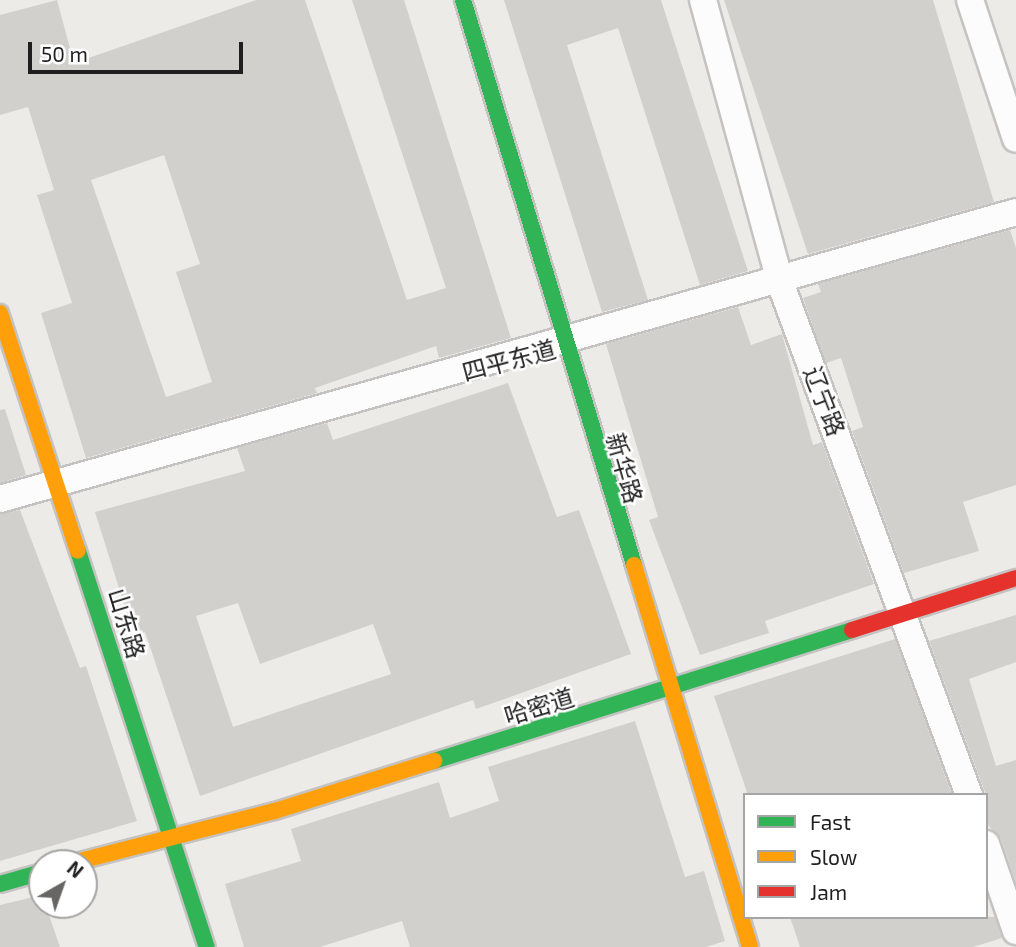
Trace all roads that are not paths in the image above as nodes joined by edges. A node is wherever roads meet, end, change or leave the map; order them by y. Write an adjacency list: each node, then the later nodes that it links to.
1 (463, 0): 8 (street, 新华路)
2 (704, 0): 6 (street, 辽宁路)
3 (970, 0): 4 (street)
4 (1016, 139)
5 (1016, 212): 6 (street, 四平东道)
6 (780, 282): 8 (street, 四平东道); 12 (street, 辽宁路)
7 (0, 313): 9 (street, 山东路)
8 (565, 344): 9 (street, 四平东道); 13 (street, 新华路)
9 (60, 482): 10 (street, 四平东道); 15 (street, 山东路)
10 (0, 499)
11 (1016, 578): 12 (street, 哈密道)
12 (908, 615): 13 (street, 哈密道); 14 (street, 辽宁路)
13 (667, 690): 15 (street, 哈密道); 22 (street, 新华路)
14 (968, 793)
15 (168, 834): 17 (street, 哈密道); 21 (street, 山东路)
16 (988, 850): 20 (street)
17 (98, 855)
18 (28, 876): 19 (street)
19 (0, 884)
20 (1016, 931)
21 (208, 947)
22 (750, 947)

